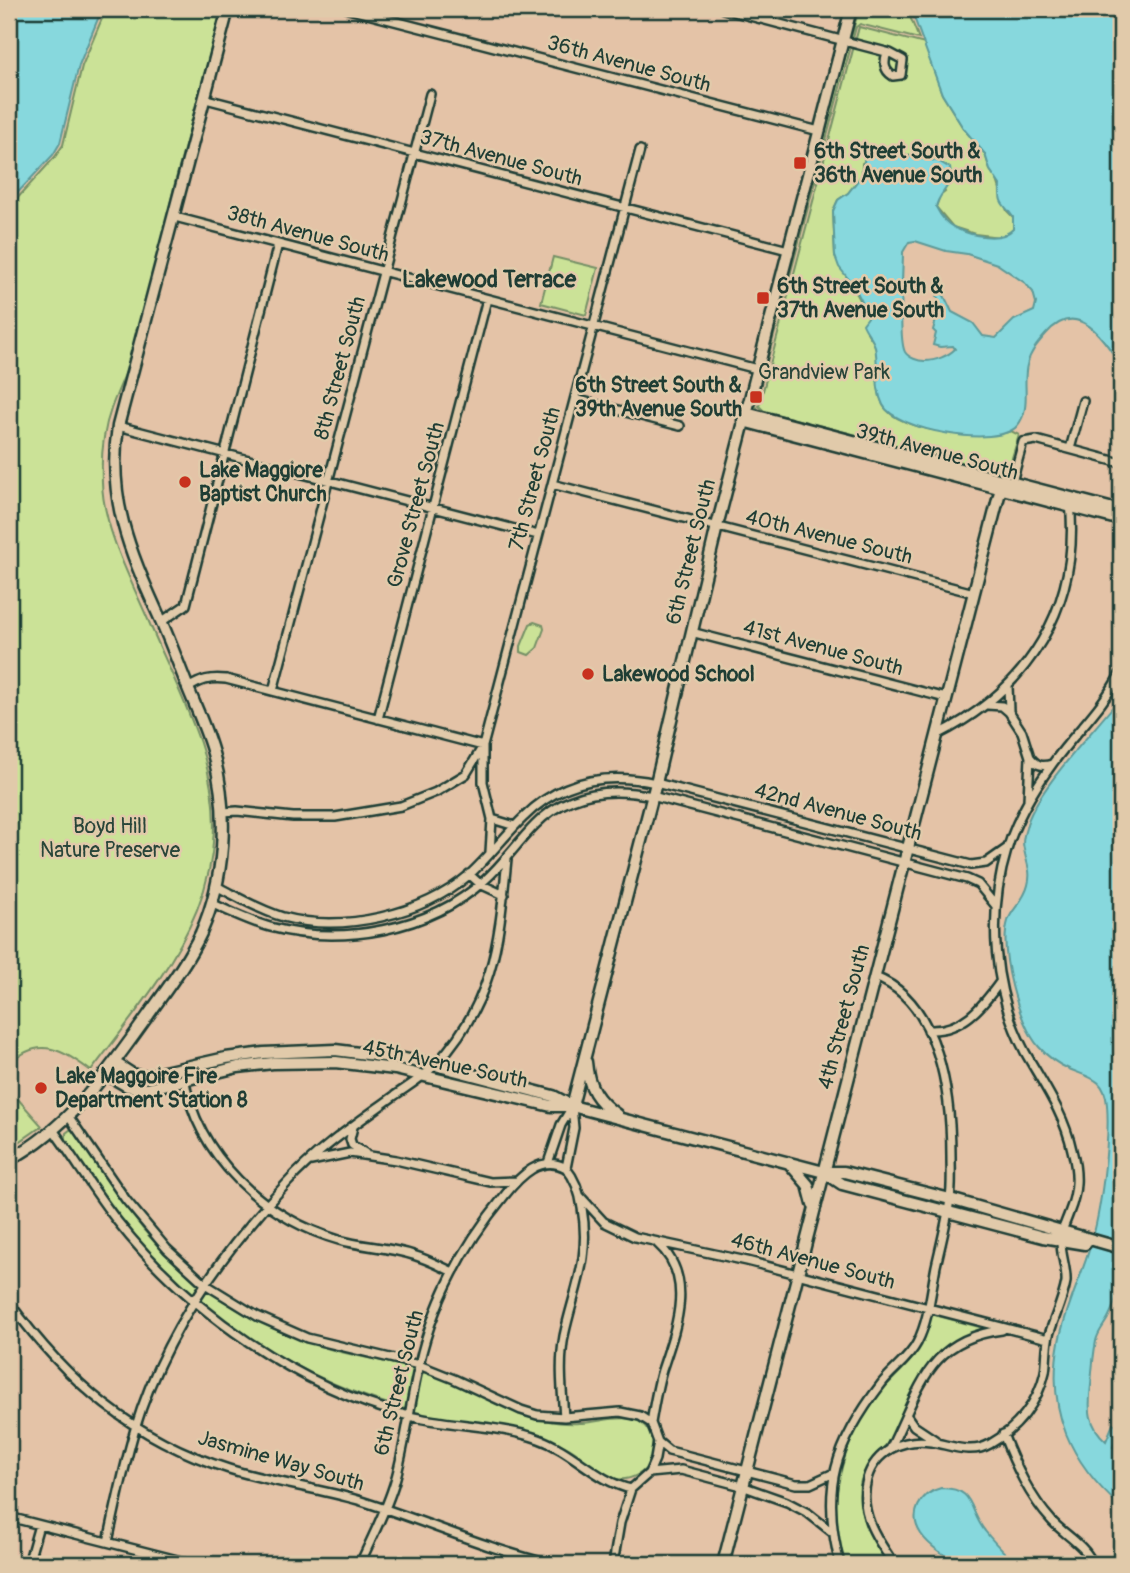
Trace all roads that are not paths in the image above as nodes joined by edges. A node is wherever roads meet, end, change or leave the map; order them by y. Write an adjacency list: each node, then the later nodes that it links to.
1 (228, 9): 8 (street)
2 (348, 9): 9 (street, 36th Avenue South)
3 (723, 9): 5 (street)
4 (851, 9): 5 (street, 6th Street South)
5 (843, 40): 6 (street); 9 (street, 6th Street South)
6 (887, 52)
7 (430, 94): 11 (street, 8th Street South)
8 (206, 99): 11 (street, 37th Avenue South); 13 (street)
9 (819, 131): 15 (street, 6th Street South)
10 (640, 150): 12 (street, 7th Street South)
11 (415, 154): 12 (street, 37th Avenue South); 16 (street, 8th Street South)
12 (624, 208): 15 (street, 37th Avenue South); 18 (street, 7th Street South)
13 (175, 217): 14 (street, 38th Avenue South); 23 (street)
14 (278, 244): 16 (street, 38th Avenue South); 26 (street)
15 (788, 250): 19 (street, 6th Street South)
16 (383, 272): 17 (street, 38th Avenue South); 28 (street, 8th Street South)
17 (487, 299): 18 (street, 38th Avenue South); 32 (street, Grove Street South)
18 (593, 328): 19 (street, 38th Avenue South); 20 (street, 7th Street South)
19 (757, 369): 22 (street, 6th Street South)
20 (575, 399): 24 (street); 30 (street, 7th Street South)
21 (1083, 401): 25 (street)
22 (745, 417): 29 (street, 39th Avenue South); 35 (street, 6th Street South)
23 (118, 426): 26 (street); 38 (street)
24 (680, 426)
25 (1070, 449): 27 (street); 29 (street, 4th Street South)
26 (223, 453): 28 (street); 38 (street)
27 (1121, 463)
28 (328, 480): 32 (street); 43 (street, 8th Street South)
29 (1005, 483): 31 (street, 39th Avenue South); 37 (street, 4th Street South)
30 (552, 484): 35 (street, 40th Avenue South); 36 (street, 7th Street South)
31 (1070, 502): 33 (street, 39th Avenue South); 34 (street, 39th Avenue South); 41 (street)
32 (433, 509): 36 (street); 47 (street, Grove Street South)
33 (1121, 511)
34 (1121, 520)
35 (717, 526): 37 (street, 40th Avenue South); 39 (street, 6th Street South)
36 (538, 535): 49 (street, 7th Street South)
37 (974, 593): 44 (street, 4th Street South)
38 (161, 622): 42 (street)
39 (691, 632): 44 (street, 41st Avenue South); 52 (street, 6th Street South)
40 (1121, 672): 51 (street)
41 (1008, 686): 45 (street); 46 (street)
42 (188, 688): 43 (street); 56 (street)
43 (273, 691): 47 (street)
44 (946, 698): 48 (street, 4th Street South)
45 (986, 705): 46 (street); 48 (street)
46 (1009, 712): 50 (street)
47 (378, 719): 49 (street)
48 (937, 735): 61 (street, 4th Street South)
49 (483, 746): 56 (street); 58 (street, 7th Street South)
50 (1030, 757): 51 (street); 55 (street)
51 (1053, 763): 55 (street)
52 (656, 783): 53 (street, 6th Street South); 54 (street, 42nd Avenue South); 59 (street, 42nd Avenue South)
53 (652, 796): 57 (street, 42nd Avenue South); 63 (street, 42nd Avenue South); 74 (street, 6th Street South)
54 (719, 800): 57 (street); 61 (street, 42nd Avenue South)
55 (1028, 804): 60 (street)
56 (223, 812): 67 (street)
57 (715, 813): 64 (street, 42nd Avenue South)
58 (492, 819): 59 (street); 62 (street, 7th Street South)
59 (514, 826): 62 (street, 42nd Avenue South)
60 (1007, 848): 61 (street, 42nd Avenue South); 70 (street)
61 (908, 849): 64 (street, 4th Street South)
62 (490, 852): 65 (street, 42nd Avenue South)
63 (507, 858): 66 (street, 42nd Avenue South); 68 (street)
64 (904, 863): 70 (street, 42nd Avenue South); 71 (street, 4th Street South)
65 (469, 874): 66 (street); 67 (street, 42nd Avenue South)
66 (480, 884): 68 (street); 69 (street, 42nd Avenue South)
67 (216, 886): 69 (street)
68 (504, 895): 76 (street)
69 (211, 903): 75 (street)
70 (996, 906): 72 (street)
71 (875, 977): 73 (street); 92 (street, 4th Street South)
72 (1000, 982): 73 (street); 99 (street)
73 (928, 1030): 95 (street)
74 (586, 1054): 81 (street, 6th Street South); 83 (street)
75 (115, 1063): 77 (street, 45th Avenue South); 78 (street)
76 (435, 1065): 77 (street, 45th Avenue South); 79 (street); 81 (street, 45th Avenue South)
77 (183, 1066): 80 (street)
78 (106, 1074): 80 (street, 45th Avenue South); 82 (street)
79 (423, 1075): 80 (street, 45th Avenue South); 81 (street, 45th Avenue South); 84 (street)
80 (184, 1079): 96 (street)
81 (572, 1106): 83 (street, 45th Avenue South); 89 (street, 6th Street South); 91 (street, 6th Street South)
82 (69, 1117): 85 (street); 104 (street)
83 (624, 1120): 90 (street, 45th Avenue South)
84 (353, 1125): 86 (street); 88 (street)
85 (54, 1131): 87 (street); 105 (street)
86 (372, 1156): 88 (street); 93 (street)
87 (9, 1160)
88 (308, 1162): 96 (street)
89 (548, 1163): 91 (street); 93 (street, 6th Street South)
90 (790, 1163): 92 (street, 45th Avenue South); 97 (street)
91 (566, 1168): 94 (street)
92 (824, 1172): 95 (street, 45th Avenue South); 97 (street, 4th Street South); 98 (street, 45th Avenue South)
93 (516, 1181): 102 (street, 6th Street South)
94 (580, 1196): 100 (street, 46th Avenue South); 113 (street)
95 (950, 1199): 98 (street); 99 (street, 45th Avenue South)
96 (266, 1206): 102 (street); 104 (street)
97 (814, 1208): 103 (street, 4th Street South)
98 (947, 1210): 99 (street, 45th Avenue South); 107 (street)
99 (1061, 1235): 101 (street); 109 (street)
100 (655, 1241): 103 (street, 46th Avenue South); 114 (street)
101 (1119, 1250)
102 (453, 1272): 110 (street, 6th Street South)
103 (796, 1275): 107 (street, 46th Avenue South); 120 (street, 4th Street South)
104 (205, 1284): 105 (street); 110 (street)
105 (193, 1301): 111 (street); 115 (street)
106 (9, 1302): 115 (street, Jasmine Way South)
107 (928, 1310): 108 (street, 46th Avenue South); 122 (street)
108 (1010, 1329): 109 (street, 46th Avenue South); 112 (street)
109 (1048, 1339): 116 (street)
110 (418, 1365): 111 (street, 6th Street South); 113 (street)
111 (409, 1416): 124 (street); 125 (street, 6th Street South)
112 (907, 1416): 118 (street); 119 (street)
113 (564, 1417): 114 (street)
114 (651, 1423): 117 (street)
115 (135, 1428): 125 (street, Jasmine Way South); 129 (street)
116 (1003, 1434): 118 (street); 138 (street)
117 (658, 1442): 120 (street); 121 (street)
118 (941, 1444): 119 (street)
119 (891, 1447): 137 (street)
120 (746, 1472): 122 (street); 123 (street, 4th Street South)
121 (649, 1473): 123 (street); 124 (street)
122 (834, 1473): 128 (street)
123 (742, 1486): 128 (street); 135 (street, 4th Street South)
124 (631, 1489): 134 (street)
125 (385, 1509): 132 (street, 6th Street South); 133 (street, Jasmine Way South)
126 (9, 1517): 127 (street)
127 (39, 1524): 129 (street); 130 (street)
128 (832, 1532): 136 (street)
129 (108, 1542): 131 (street)
130 (28, 1564)
131 (193, 1564)
132 (360, 1564)
133 (550, 1564)
134 (613, 1564)
135 (723, 1564)
136 (840, 1564)
137 (894, 1564)
138 (1093, 1564)

